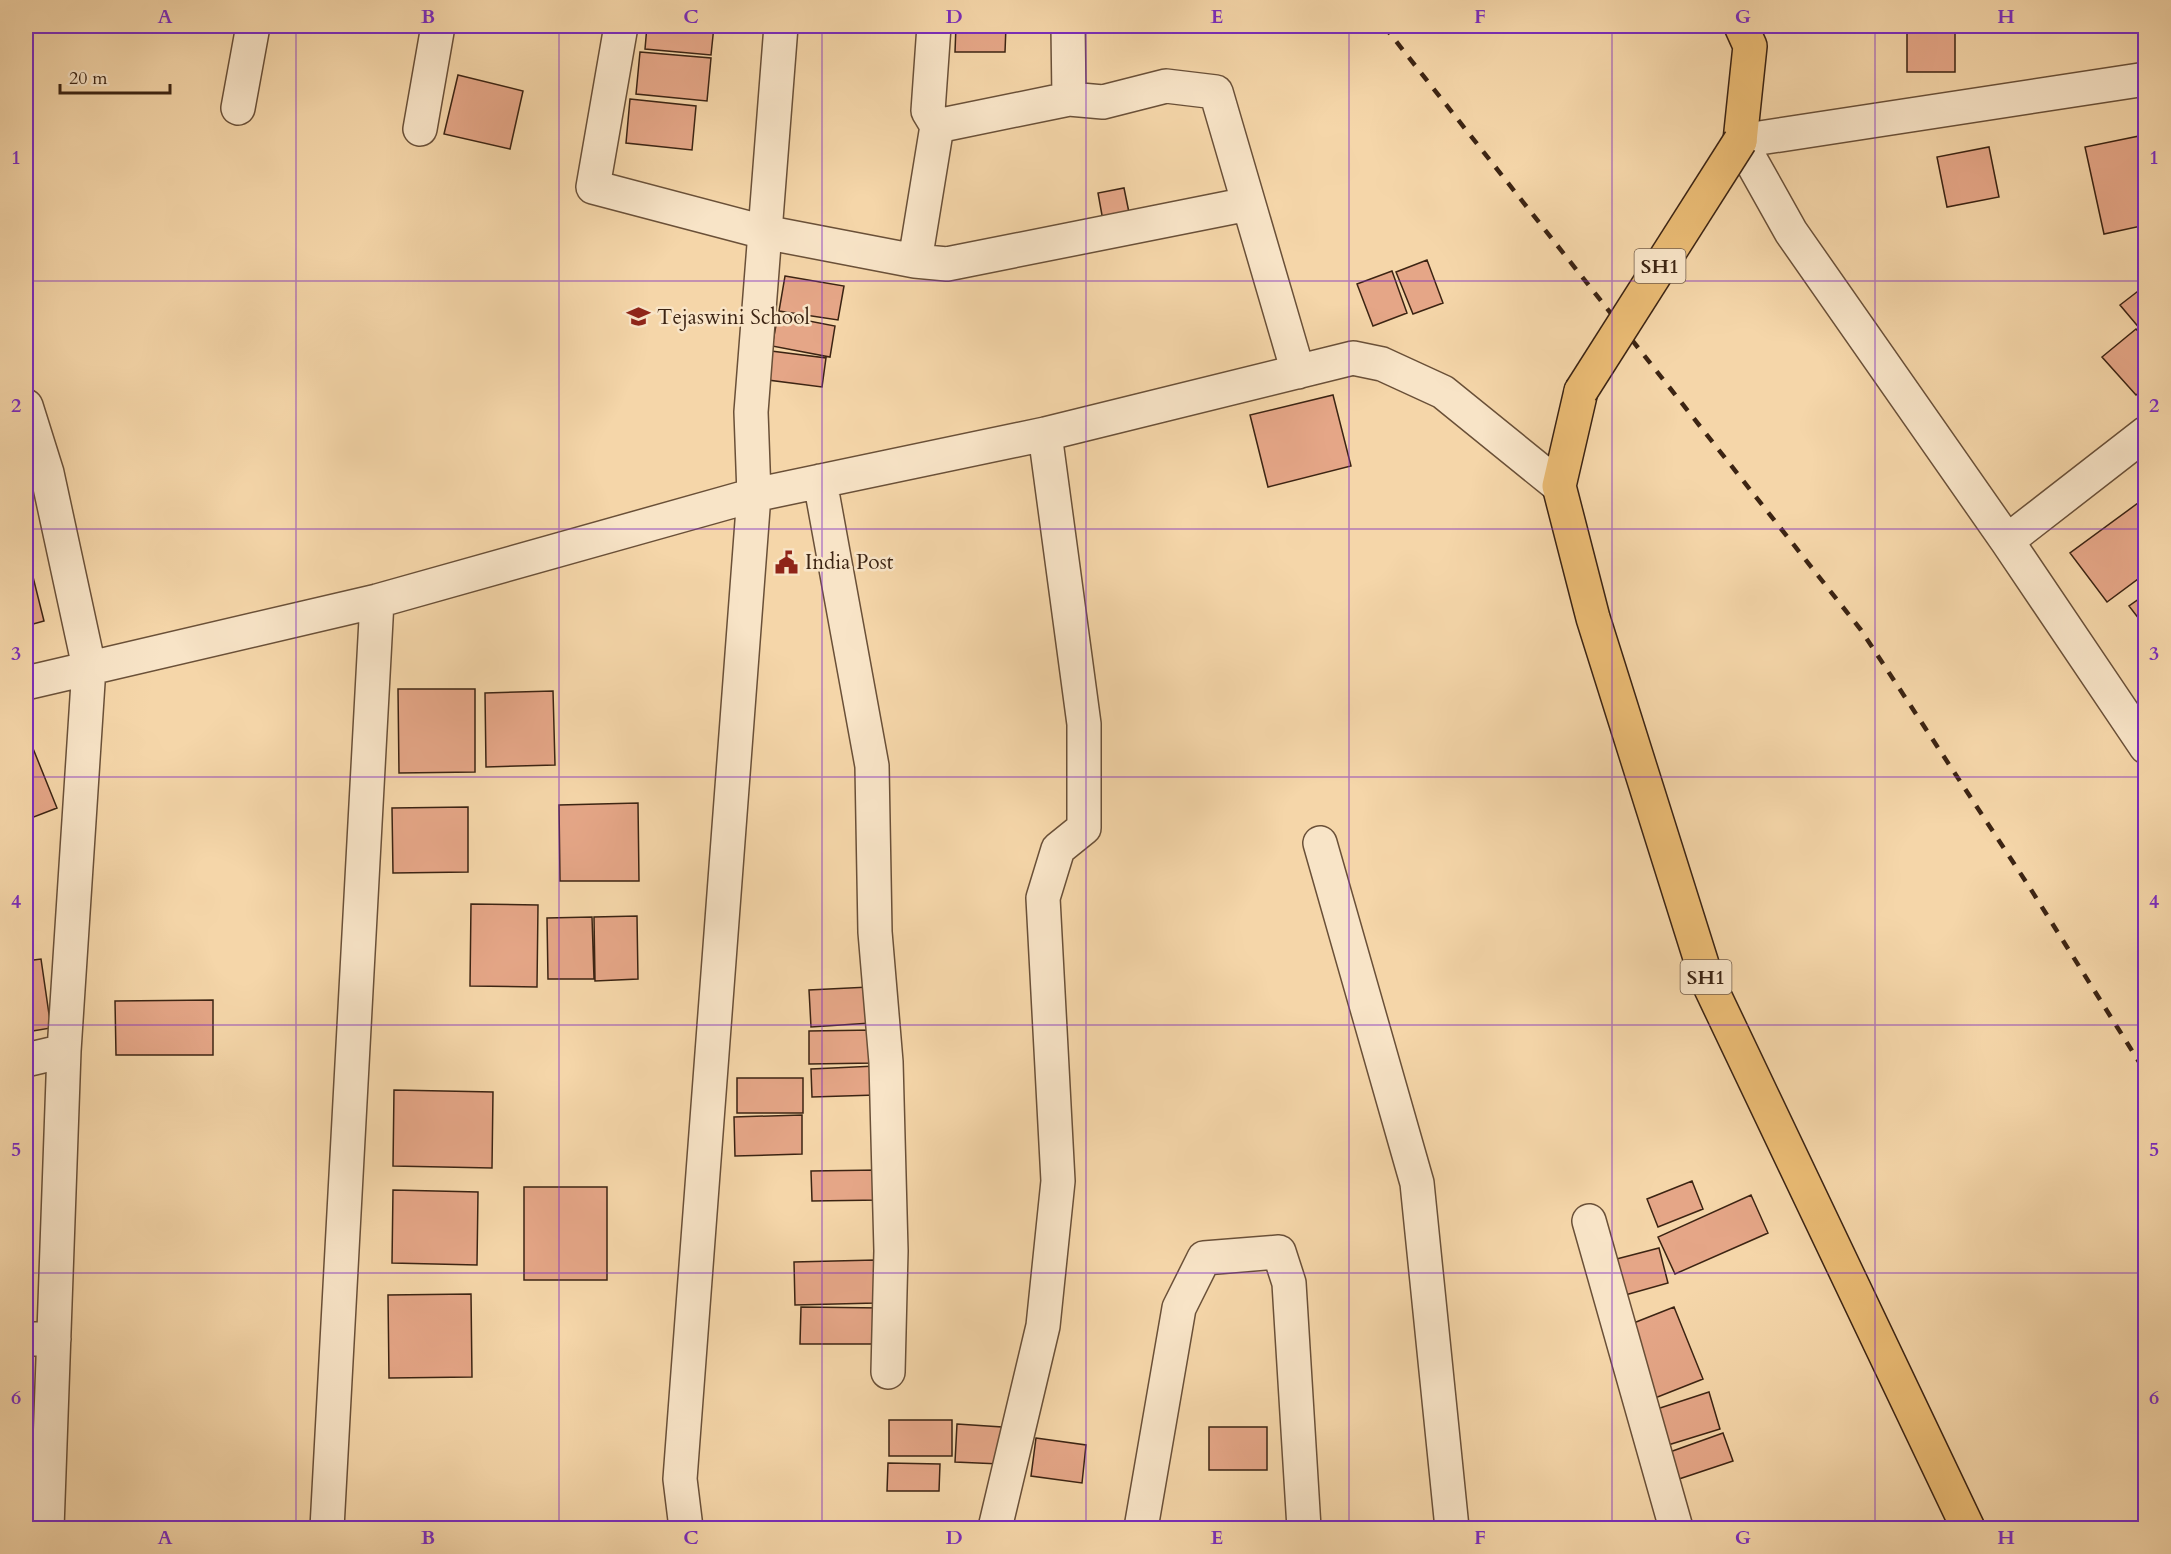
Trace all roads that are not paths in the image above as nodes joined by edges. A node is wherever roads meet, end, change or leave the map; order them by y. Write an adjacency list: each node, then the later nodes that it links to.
1 (253, 26): 10 (street)
2 (438, 26): 12 (street)
3 (621, 26): 15 (street)
4 (781, 26): 15 (street)
5 (934, 26): 11 (street)
6 (1068, 26): 9 (street)
7 (1741, 26): 13 (main road, SH1)
8 (2145, 79): 13 (street)
9 (1069, 99): 11 (street); 14 (street)
10 (238, 108)
11 (937, 126): 16 (street)
12 (420, 129)
13 (1740, 141): 22 (main road, SH1, bridge); 24 (street)
14 (1248, 204): 16 (street); 17 (street)
15 (764, 232): 16 (street); 23 (street)
16 (915, 261)
17 (1298, 372): 20 (street); 22 (street)
18 (26, 406): 26 (street)
19 (2145, 433): 24 (street)
20 (1046, 434): 21 (street); 38 (street)
21 (820, 482): 23 (street); 34 (street)
22 (1559, 486): 43 (main road, SH1)
23 (754, 495): 25 (street); 37 (street)
24 (2007, 541): 28 (street)
25 (377, 601): 26 (street); 36 (street)
26 (89, 667): 27 (street); 30 (street)
27 (26, 683)
28 (2145, 747)
29 (1320, 843): 41 (street)
30 (64, 1051): 31 (street); 33 (street)
31 (26, 1060)
32 (1589, 1221): 42 (street)
33 (40, 1339): 35 (street)
34 (888, 1372)
35 (47, 1528)
36 (327, 1528)
37 (686, 1528)
38 (995, 1528)
39 (1141, 1528): 40 (street)
40 (1304, 1528)
41 (1452, 1528)
42 (1676, 1528)
43 (1968, 1528)

